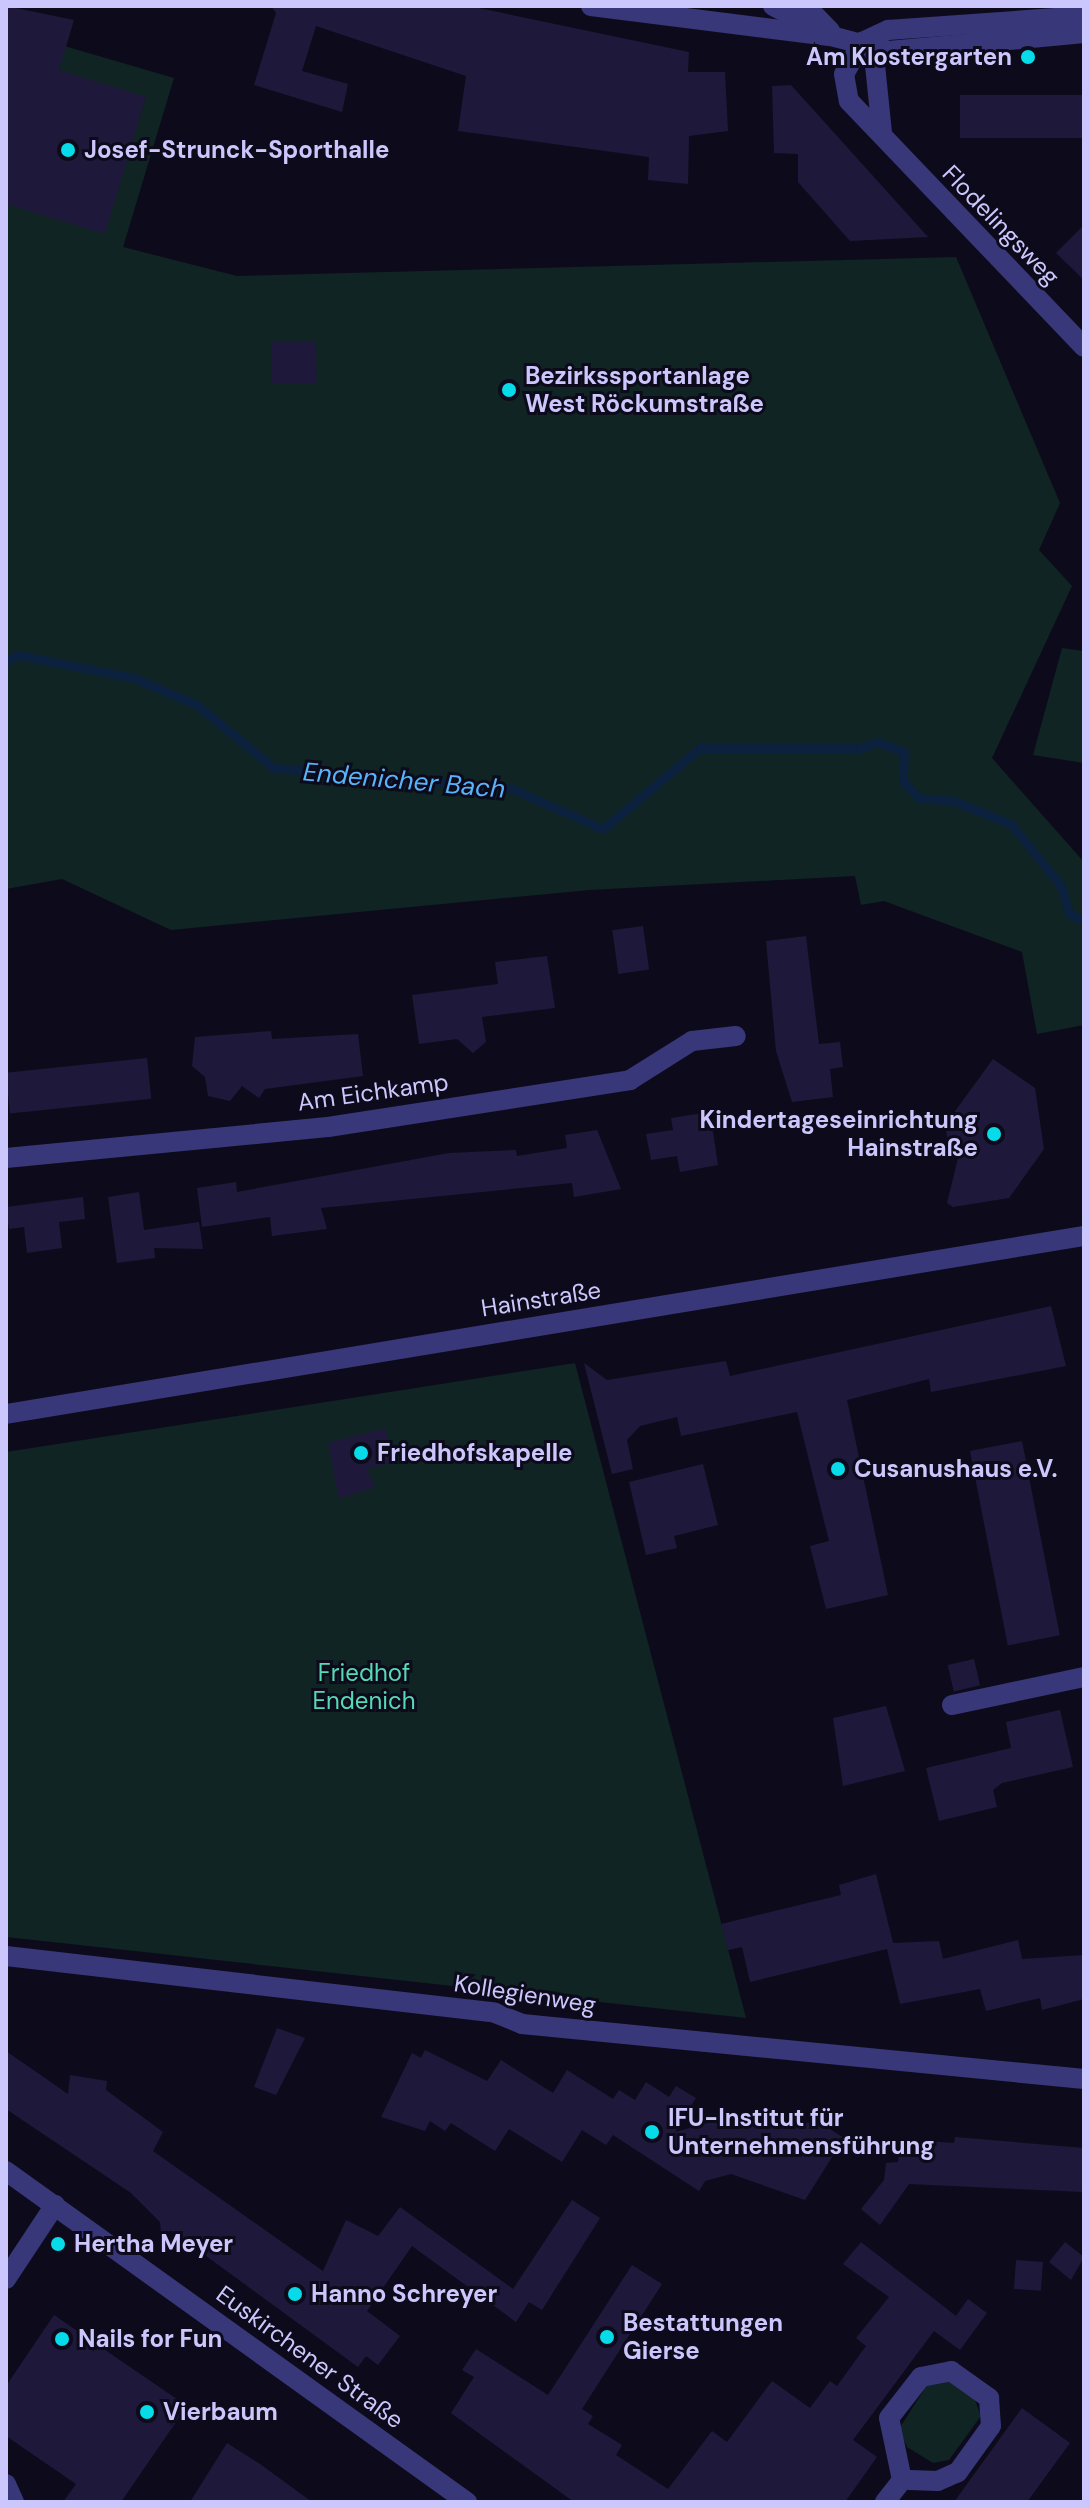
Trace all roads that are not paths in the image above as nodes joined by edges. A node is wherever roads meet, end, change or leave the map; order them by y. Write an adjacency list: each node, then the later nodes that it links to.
1 (591, 6): 6 (street)
2 (710, 6): 6 (street)
3 (773, 6): 8 (street)
4 (806, 6): 8 (street)
5 (1084, 16): 9 (street)
6 (690, 19): 8 (street)
7 (1084, 33): 9 (street)
8 (835, 37): 9 (street)
9 (862, 42): 10 (street); 10 (street, Flodelingsweg)
10 (883, 136): 11 (street, Flodelingsweg)
11 (1084, 347)
12 (736, 1036): 13 (street, Am Eichkamp)
13 (6, 1158)
14 (1084, 1236): 15 (street, Hainstraße)
15 (6, 1414)
16 (1084, 1677): 17 (street)
17 (952, 1705)
18 (6, 1956): 19 (street, Kollegienweg)
19 (1084, 2079)
20 (6, 2171): 21 (street, Euskirchener Straße)
21 (55, 2205): 22 (street); 26 (street, Euskirchener Straße)
22 (6, 2279)
23 (902, 2480): 23 (street); 27 (street)
24 (6, 2484): 25 (street)
25 (14, 2502)
26 (467, 2502)
27 (885, 2502)

